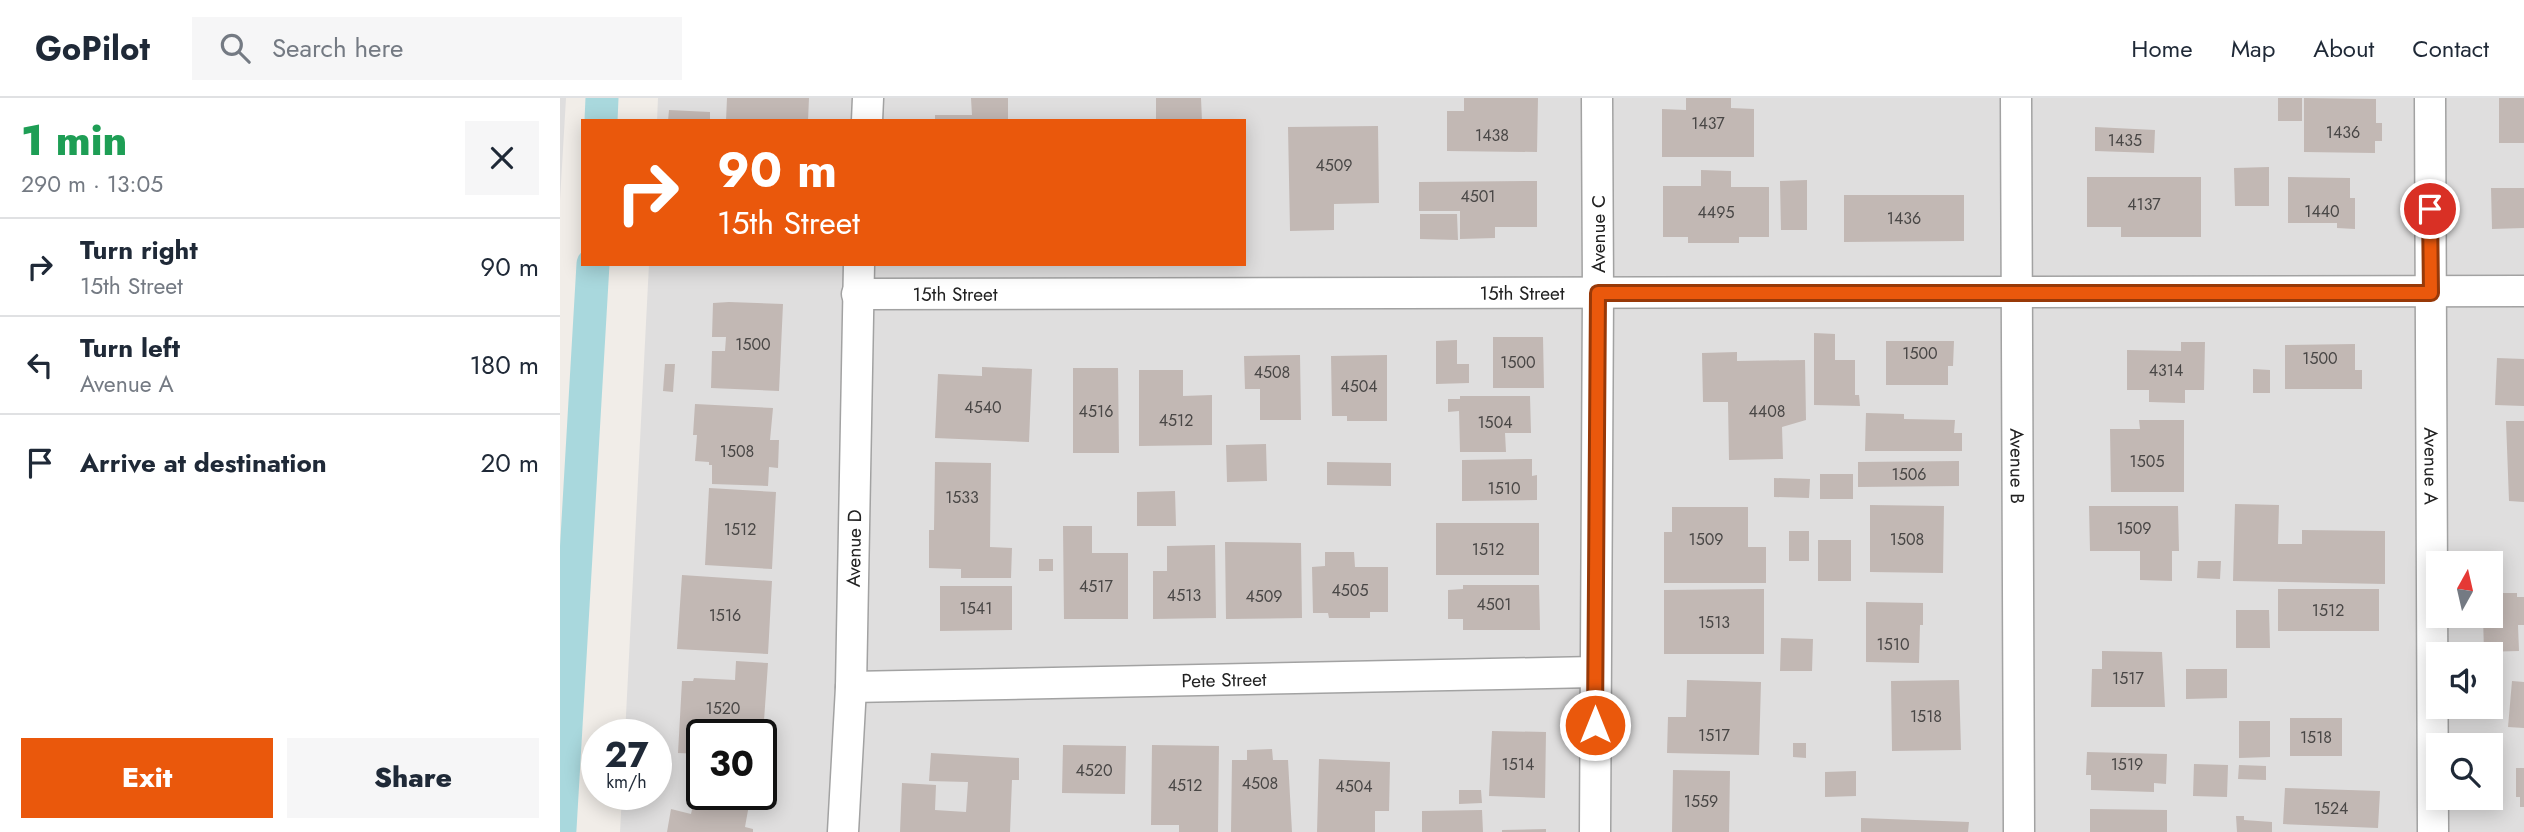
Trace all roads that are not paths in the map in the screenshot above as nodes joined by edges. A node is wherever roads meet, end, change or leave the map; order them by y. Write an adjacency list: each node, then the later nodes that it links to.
1 (868, 98): 5 (street)
2 (1597, 98): 8 (street, Avenue C)
3 (2016, 98): 11 (street, Avenue B)
4 (2430, 98): 9 (street, Avenue A)
5 (867, 119)
6 (859, 266): 10 (street, Avenue D)
7 (2524, 291): 9 (street, 15th Street)
8 (1598, 293): 10 (street, 15th Street); 11 (street, 15th Street); 12 (street, Avenue C)
9 (2431, 293): 11 (street, 15th Street); 17 (street, Avenue A)
10 (857, 294): 13 (street, Avenue D)
11 (2017, 294): 16 (street, Avenue B)
12 (1594, 672): 13 (street, Pete Street); 15 (street, Avenue C)
13 (851, 687): 14 (street, Avenue D)
14 (843, 832)
15 (1595, 832)
16 (2019, 832)
17 (2433, 832)

